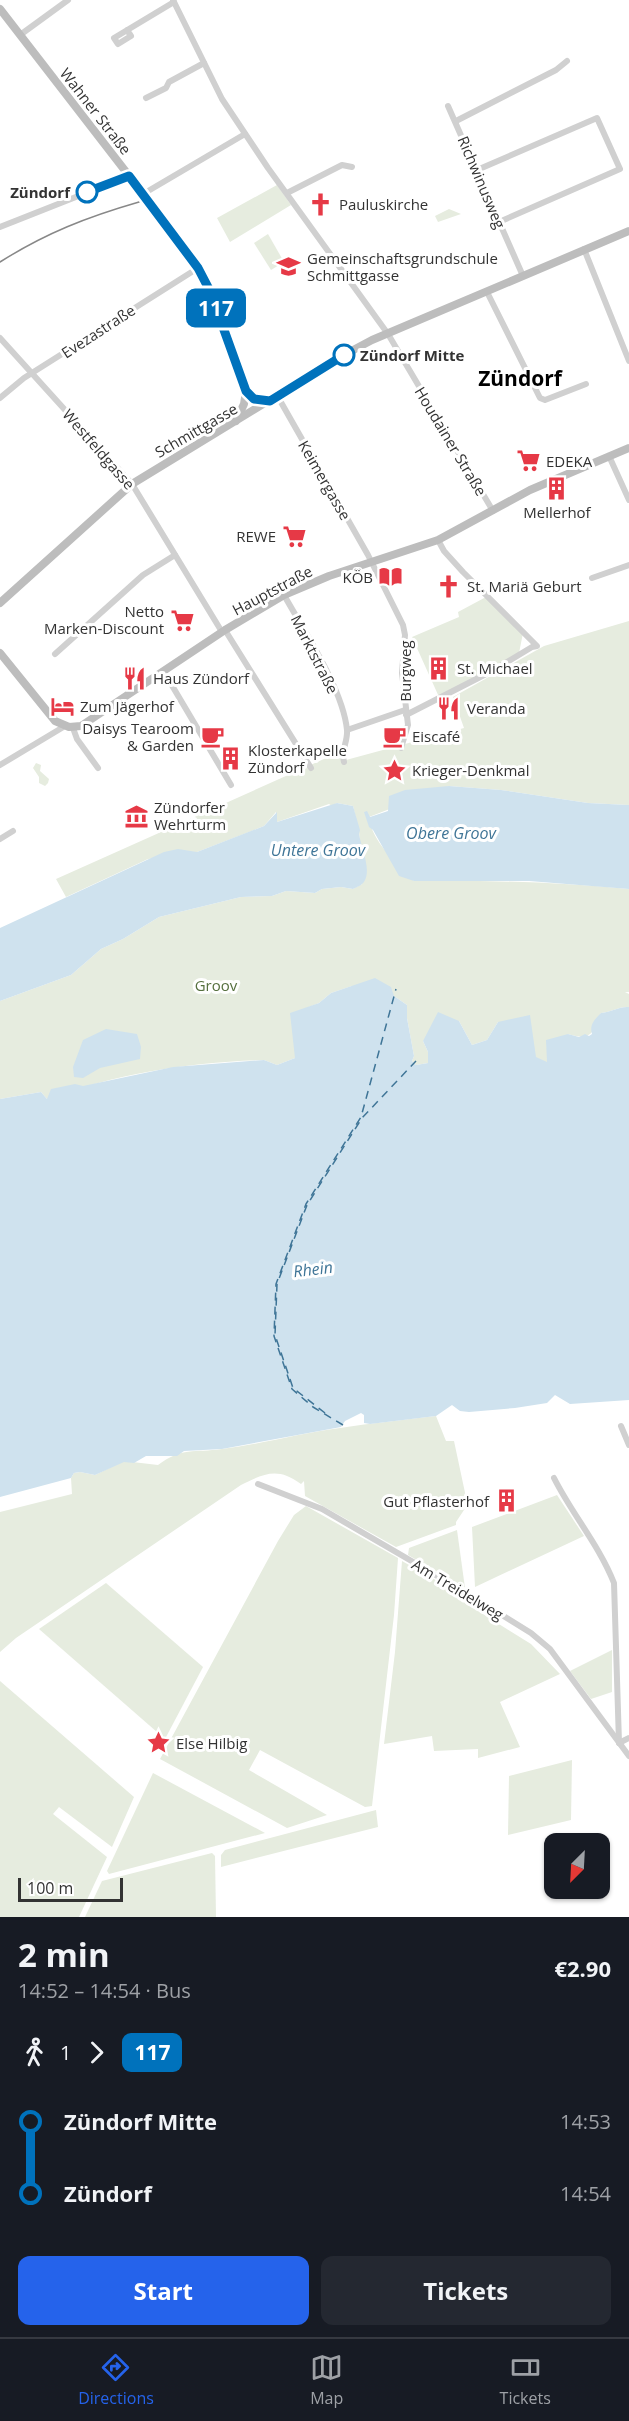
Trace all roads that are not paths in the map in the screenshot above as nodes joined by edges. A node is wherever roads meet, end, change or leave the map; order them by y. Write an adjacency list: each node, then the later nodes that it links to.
1 (68, 0): 5 (street)
2 (173, 1): 4 (street); 7 (street, Houdainer Straße)
3 (0, 9): 5 (main road, Wahner Straße)
4 (127, 30)
5 (20, 35): 14 (main road, Wahner Straße)
6 (567, 61): 10 (street, Richwinusweg)
7 (204, 63): 8 (street); 11 (street, Houdainer Straße)
8 (146, 98)
9 (448, 106): 10 (street, Richwinusweg)
10 (456, 121): 13 (street, Richwinusweg)
11 (245, 134): 15 (street, Houdainer Straße); 16 (street)
12 (352, 167): 15 (street)
13 (477, 170): 17 (street, Richwinusweg); 17 (street)
14 (129, 176): 16 (main road, Wahner Straße); 18 (street)
15 (287, 193): 24 (street, Houdainer Straße)
16 (143, 194): 21 (main road, Wahner Straße)
17 (499, 222): 22 (street, Richwinusweg)
18 (0, 227)
19 (629, 231): 20 (main road, Schmittgasse)
20 (584, 249): 22 (main road, Schmittgasse); 26 (street)
21 (198, 268): 27 (street, Evezastraße); 29 (main road, Wahner Straße)
22 (523, 276): 23 (main road, Schmittgasse)
23 (487, 292): 24 (main road, Schmittgasse); 28 (street)
24 (388, 334): 31 (main road, Schmittgasse); 37 (street, Houdainer Straße)
25 (0, 338): 27 (street, Westfeldgasse)
26 (629, 361)
27 (32, 373): 30 (street, Evezastraße); 35 (street, Westfeldgasse)
28 (586, 384)
29 (246, 391): 31 (main road); 32 (main road)
30 (0, 398)
31 (274, 399): 32 (main road, Schmittgasse); 40 (street, Keimergasse)
32 (235, 423): 35 (main road, Schmittgasse)
33 (629, 448): 34 (main road, Hauptstraße)
34 (609, 456): 36 (street); 37 (main road, Hauptstraße)
35 (132, 484): 39 (street, Westfeldgasse); 44 (main road, Schmittgasse)
36 (629, 500)
37 (493, 511): 38 (main road, Hauptstraße)
38 (438, 540): 40 (main road, Hauptstraße); 49 (street)
39 (175, 555): 45 (street, Westfeldgasse); 47 (street)
40 (371, 563): 43 (main road, Hauptstraße); 49 (street, Burgweg)
41 (629, 565): 42 (street)
42 (592, 578)
43 (284, 595): 45 (main road, Hauptstraße); 51 (street, Marktstraße)
44 (0, 603)
45 (223, 631): 48 (main road, Hauptstraße); 56 (street, Westfeldgasse)
46 (0, 653): 50 (main road)
47 (55, 654)
48 (164, 672): 50 (main road, Hauptstraße); 57 (street)
49 (405, 713): 51 (street); 52 (street, Burgweg)
50 (69, 727): 54 (street); 55 (street)
51 (347, 730): 53 (street)
52 (401, 748)
53 (344, 762)
54 (0, 765)
55 (98, 768)
56 (311, 768)
57 (231, 785)
58 (13, 831): 59 (street)
59 (0, 839)
60 (621, 1426): 61 (street)
61 (629, 1445)
62 (554, 1478): 65 (street)
63 (258, 1484): 65 (street, Am Treidelweg)
64 (629, 1738): 65 (street)
65 (619, 1743): 66 (street, Am Treidelweg)
66 (629, 1756)

